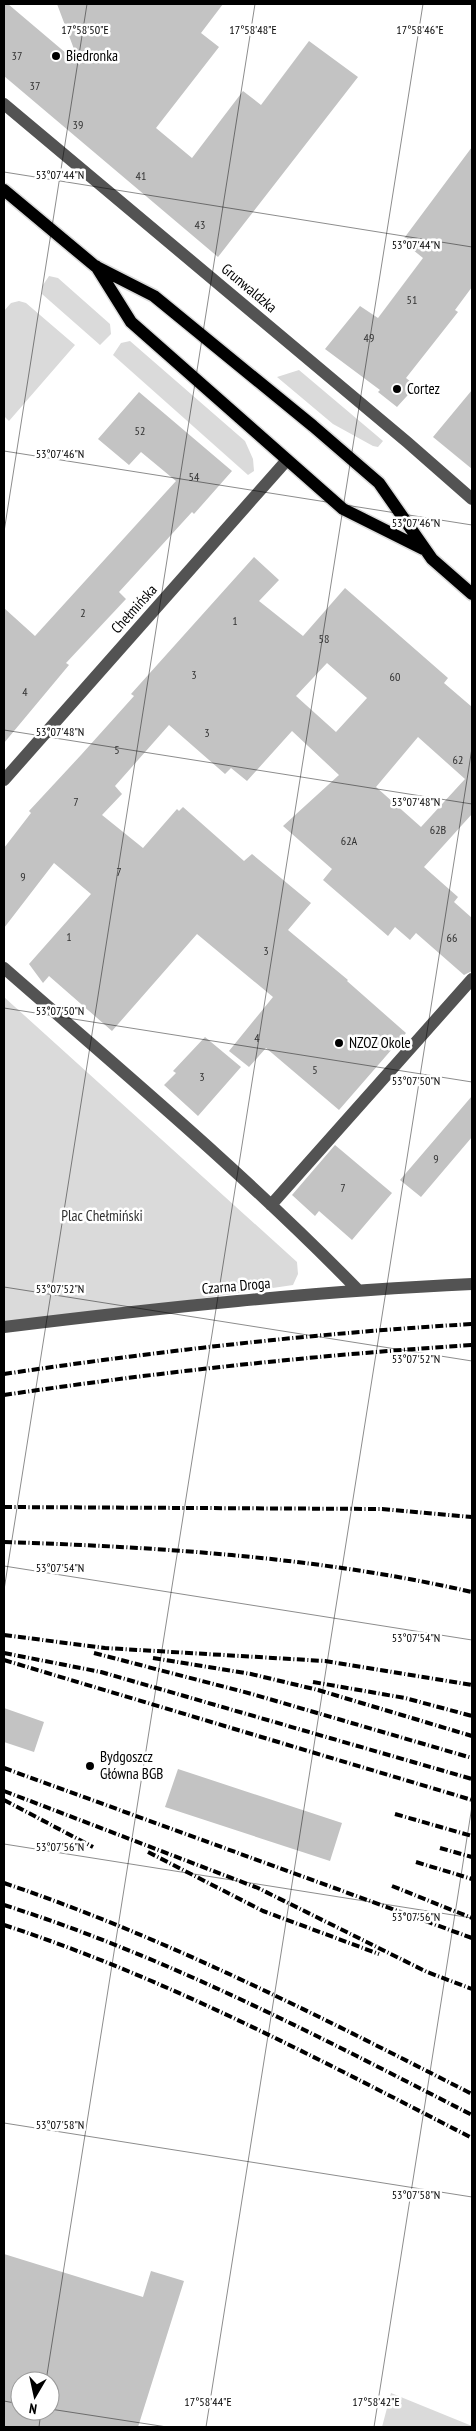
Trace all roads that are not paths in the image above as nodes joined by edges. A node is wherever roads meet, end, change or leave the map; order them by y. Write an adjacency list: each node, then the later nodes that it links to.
1 (4, 104): 5 (street, Grunwaldzka)
2 (4, 190): 3 (main road)
3 (95, 266): 4 (main road); 6 (main road)
4 (287, 460): 6 (main road); 8 (street, Chełmińska)
5 (472, 499)
6 (425, 550): 7 (main road)
7 (472, 594)
8 (4, 780)
9 (4, 968): 11 (street)
10 (472, 979): 11 (street)
11 (271, 1205): 13 (street)
12 (472, 1284): 13 (street, Czarna Droga)
13 (358, 1290): 14 (street, Czarna Droga)
14 (4, 1327)

